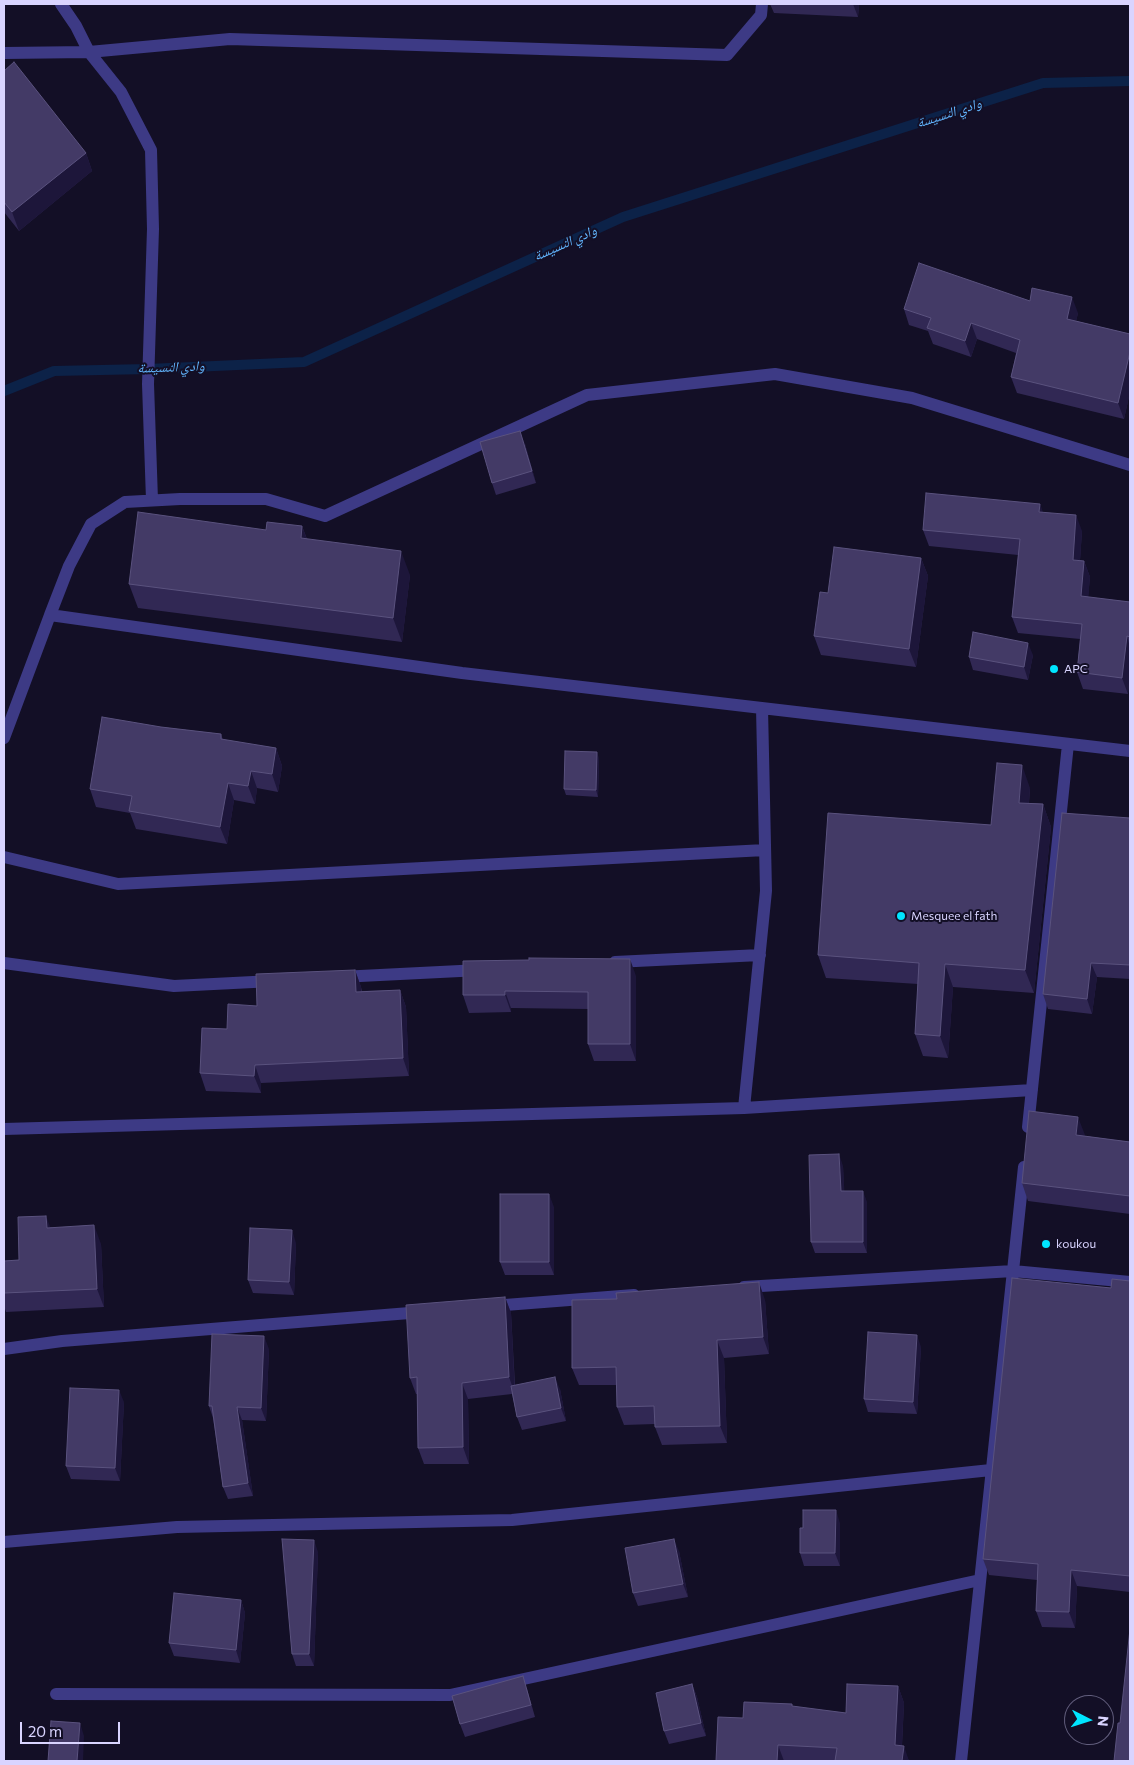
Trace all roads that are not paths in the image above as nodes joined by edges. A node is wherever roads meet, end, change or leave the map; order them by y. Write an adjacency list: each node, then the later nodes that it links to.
1 (61, 4): 3 (street)
2 (762, 4): 3 (street)
3 (89, 52): 4 (street); 6 (street)
4 (4, 53)
5 (1130, 464): 6 (street)
6 (152, 500): 7 (street)
7 (50, 615): 8 (street); 9 (street)
8 (762, 708): 10 (street); 12 (street)
9 (4, 738)
10 (1068, 744): 11 (street); 20 (street)
11 (1130, 751)
12 (766, 850): 13 (street); 14 (street)
13 (4, 857)
14 (760, 955): 16 (street); 21 (street)
15 (4, 963): 19 (street)
16 (601, 963)
17 (492, 969): 18 (street)
18 (323, 978)
19 (283, 980)
20 (1032, 1090): 21 (street); 23 (street)
21 (744, 1108): 22 (street)
22 (4, 1129)
23 (1027, 1138)
24 (1025, 1157): 25 (street)
25 (1013, 1271): 26 (street); 27 (street); 32 (street)
26 (1130, 1282)
27 (733, 1288)
28 (644, 1294): 29 (street)
29 (476, 1307)
30 (437, 1311): 31 (street)
31 (4, 1349)
32 (991, 1470): 33 (street); 34 (street)
33 (4, 1542)
34 (980, 1580): 35 (street); 36 (street)
35 (56, 1694)
36 (961, 1761)

